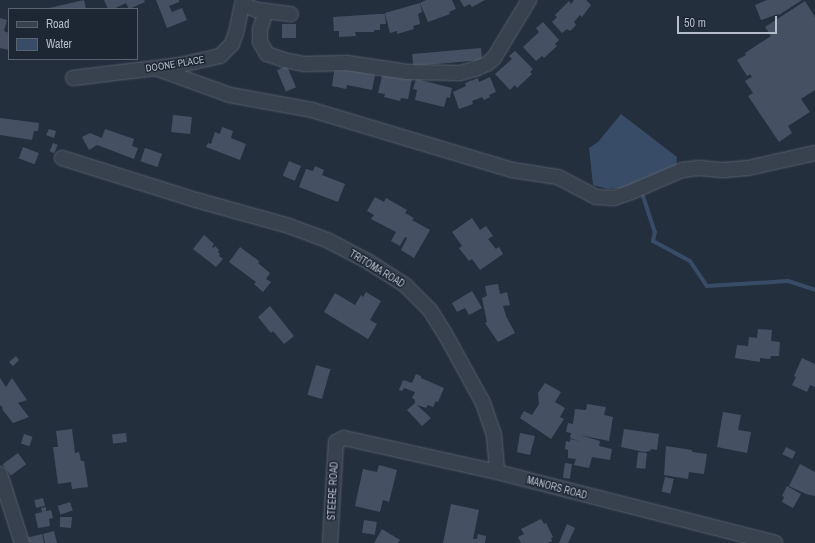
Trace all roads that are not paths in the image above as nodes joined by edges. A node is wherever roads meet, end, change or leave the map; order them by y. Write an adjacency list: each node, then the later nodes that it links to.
1 (529, 0): 3 (street)
2 (243, 2): 3 (street); 5 (street, DOONE PLACE)
3 (266, 11): 4 (street)
4 (291, 14)
5 (155, 68): 6 (street, DOONE PLACE); 7 (street)
6 (73, 78)
7 (815, 153)
8 (62, 158): 10 (street, TRITOMA ROAD)
9 (339, 439): 10 (street, MANORS ROAD); 13 (street, STEERE ROAD)
10 (497, 472): 14 (street, MANORS ROAD)
11 (0, 474): 12 (street)
12 (22, 543)
13 (330, 543)
14 (775, 543)

